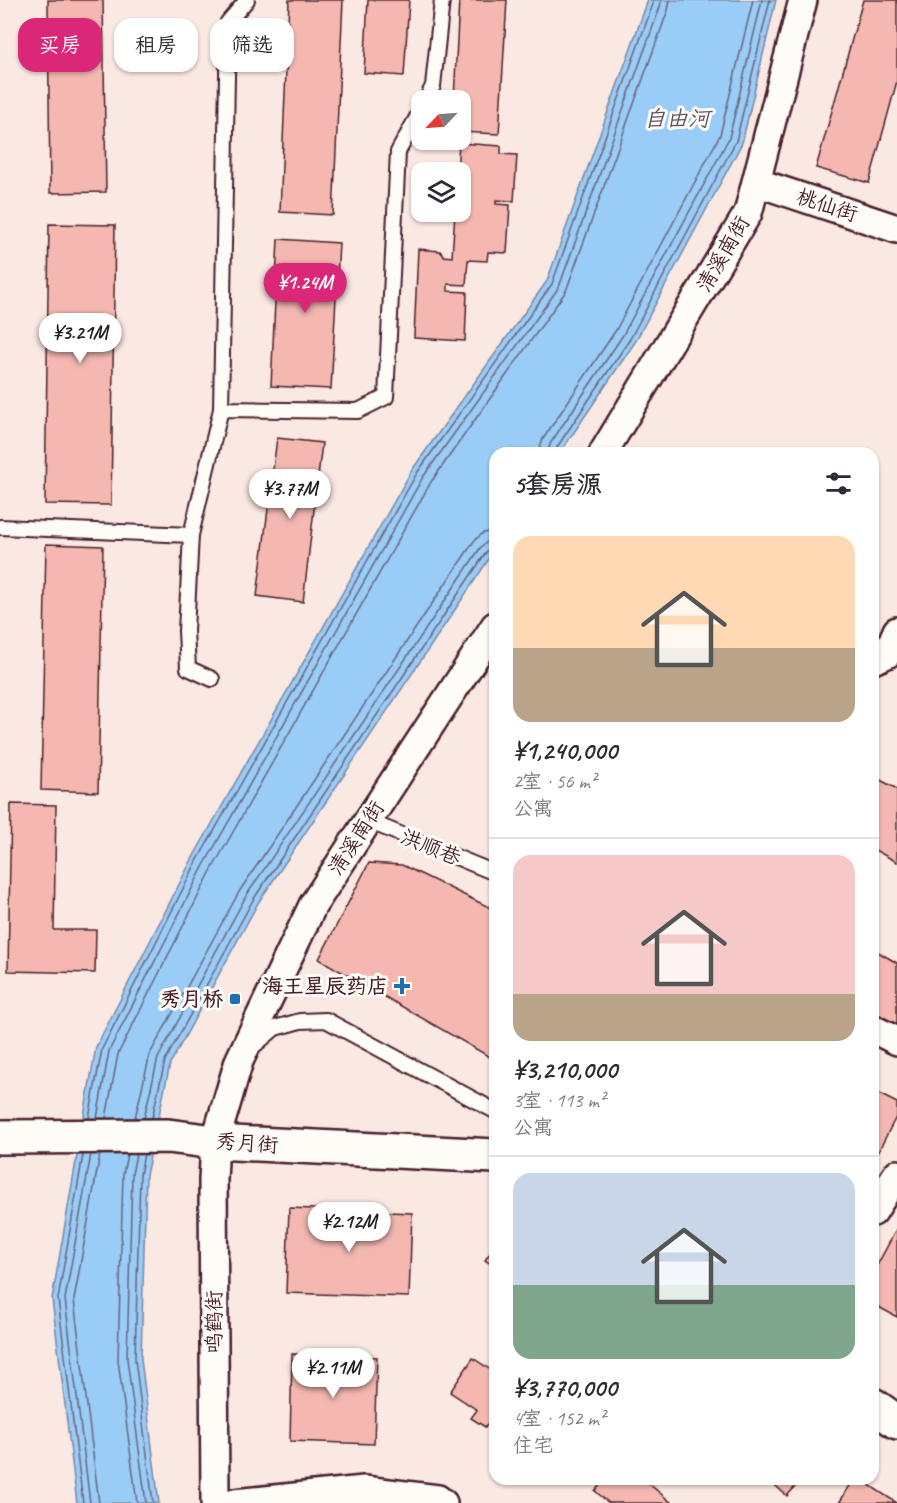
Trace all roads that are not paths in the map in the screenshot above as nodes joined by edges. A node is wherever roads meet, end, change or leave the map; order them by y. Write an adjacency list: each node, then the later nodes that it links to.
1 (247, 0): 8 (lane)
2 (442, 0): 4 (lane)
3 (803, 0): 6 (street, 清溪南街)
4 (431, 90)
5 (411, 128): 8 (lane)
6 (756, 182): 7 (street, 桃仙街); 9 (street, 清溪南街)
7 (897, 229)
8 (221, 409): 11 (lane)
9 (607, 447)
10 (0, 527): 11 (lane)
11 (191, 535): 15 (lane)
12 (897, 631): 14 (street)
13 (489, 635): 16 (street, 清溪南街)
14 (879, 657)
15 (212, 678)
16 (368, 821): 17 (lane, 洪顺巷); 20 (street, 清溪南街)
17 (489, 871)
18 (879, 1032): 19 (street)
19 (897, 1041)
20 (239, 1061): 21 (lane); 23 (street, 清溪南街)
21 (489, 1108)
22 (0, 1137): 23 (street, 秀月街)
23 (215, 1142): 24 (street, 秀月街); 30 (street, 鸣鹤街)
24 (489, 1156)
25 (897, 1174): 26 (street)
26 (879, 1202)
27 (879, 1410): 28 (street)
28 (897, 1422)
29 (364, 1496): 31 (street); 32 (street)
30 (215, 1503)
31 (234, 1503)
32 (443, 1503)

